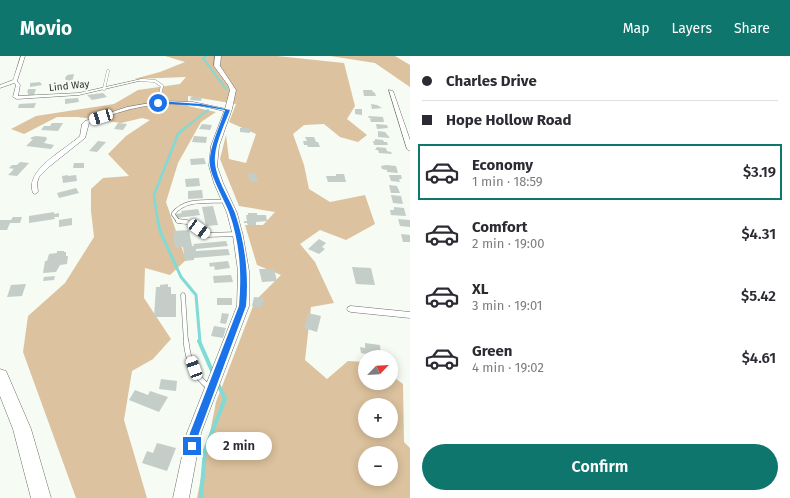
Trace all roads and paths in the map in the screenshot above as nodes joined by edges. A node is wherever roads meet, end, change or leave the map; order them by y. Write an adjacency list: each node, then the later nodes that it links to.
1 (23, 56): 6 (street)
2 (213, 56): 3 (street)
3 (217, 56): 11 (main road)
4 (108, 71): 8 (lane)
5 (141, 80): 8 (street, Lind Way); 10 (lane)
6 (15, 81): 7 (street); 8 (street, Lind Way)
7 (0, 87)
8 (104, 89)
9 (391, 91): 12 (street)
10 (158, 103): 11 (street); 13 (street)
11 (228, 110): 14 (main road)
12 (410, 148)
13 (35, 192)
14 (226, 200): 15 (main road); 15 (lane)
15 (237, 234): 20 (main road)
16 (183, 295): 20 (lane)
17 (351, 309): 18 (street)
18 (410, 314)
19 (0, 376): 21 (main road)
20 (212, 389): 22 (main road)
21 (41, 498)
22 (181, 498)

